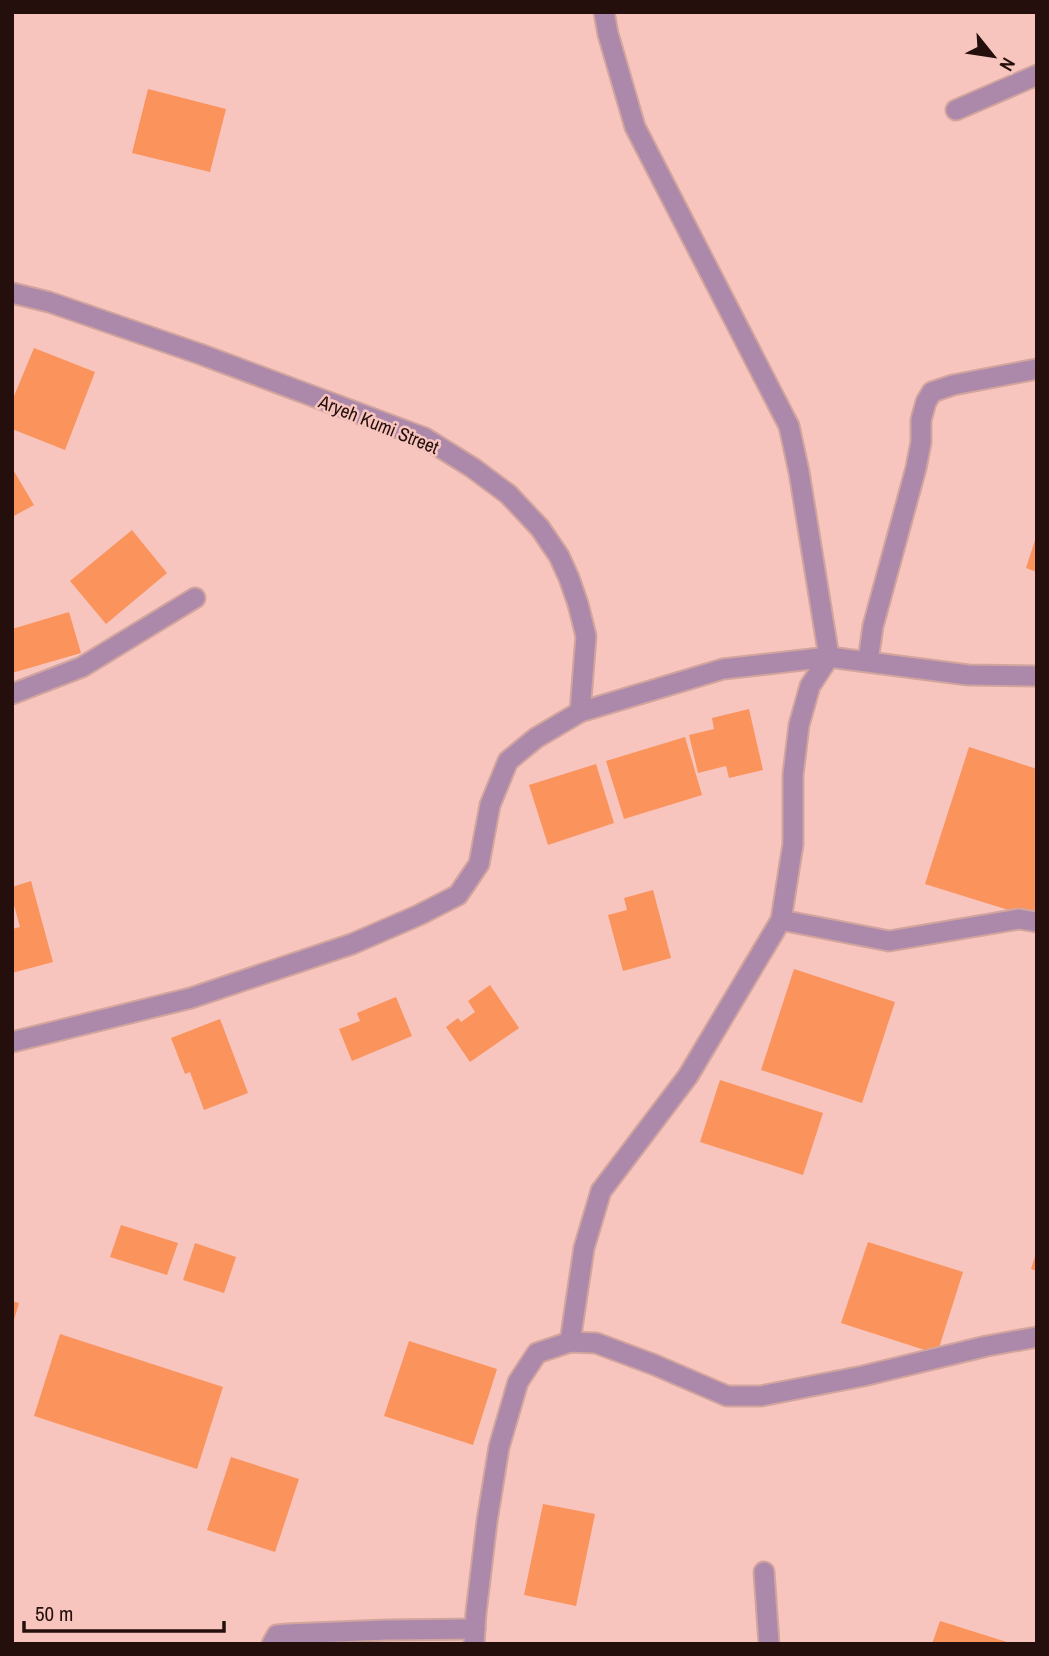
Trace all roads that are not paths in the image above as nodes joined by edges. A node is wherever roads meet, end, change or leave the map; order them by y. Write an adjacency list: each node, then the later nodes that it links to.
1 (604, 12): 7 (street)
2 (1037, 75): 3 (street)
3 (956, 110)
4 (12, 293): 11 (street, Aryeh Kumi Street)
5 (1037, 369): 8 (street)
6 (195, 598): 10 (street)
7 (829, 657): 8 (street); 11 (street); 12 (street)
8 (867, 661): 9 (street)
9 (1037, 676)
10 (12, 694)
11 (580, 712): 14 (street)
12 (781, 920): 13 (street); 16 (street)
13 (1037, 922)
14 (12, 1042)
15 (1037, 1337): 16 (street)
16 (570, 1342): 18 (street)
17 (764, 1572): 20 (street)
18 (474, 1636): 19 (street)
19 (272, 1644)
20 (769, 1644)

